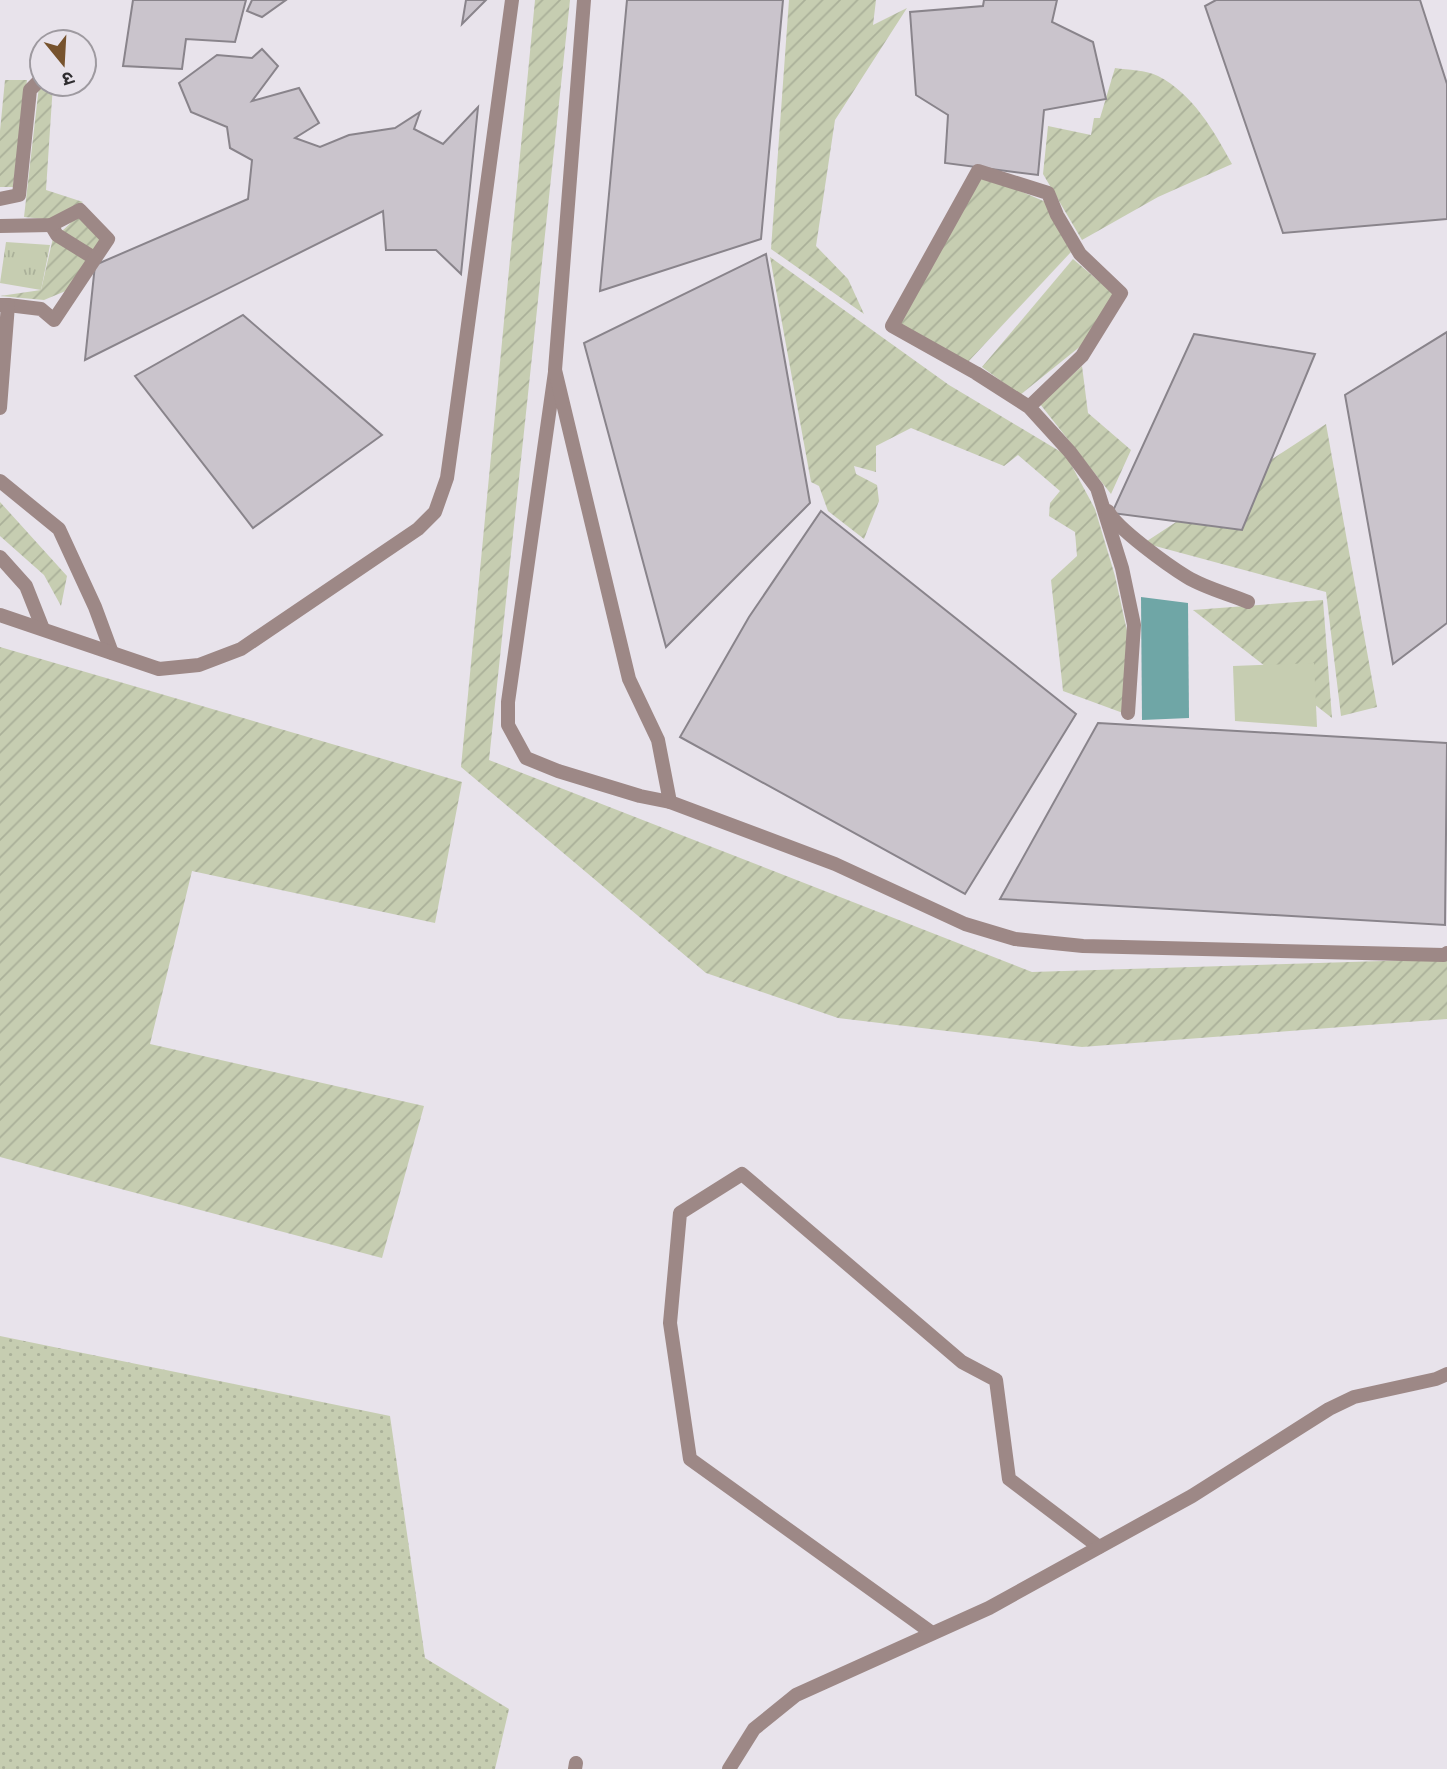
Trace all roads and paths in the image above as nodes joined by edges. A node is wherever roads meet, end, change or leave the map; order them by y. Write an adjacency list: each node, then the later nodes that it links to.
1 (512, 0): 18 (street)
2 (584, 0): 9 (street)
3 (29, 98): 4 (street)
4 (0, 199)
5 (51, 225): 6 (street); 7 (street); 7 (street)
6 (0, 226)
7 (94, 258): 8 (street)
8 (4, 305): 11 (street)
9 (555, 370): 20 (street); 20 (street)
10 (1029, 407): 10 (street); 13 (street)
11 (0, 408)
12 (0, 481): 18 (street)
13 (1097, 488): 15 (street); 19 (street)
14 (0, 557): 17 (street)
15 (1248, 602)
16 (0, 615): 17 (street)
17 (43, 629): 18 (street)
18 (111, 653)
19 (1128, 713)
20 (670, 802): 21 (street)
21 (1447, 953)
22 (1447, 1374): 23 (street)
23 (1100, 1547): 24 (street); 24 (street)
24 (932, 1633): 25 (street)
25 (729, 1769)

